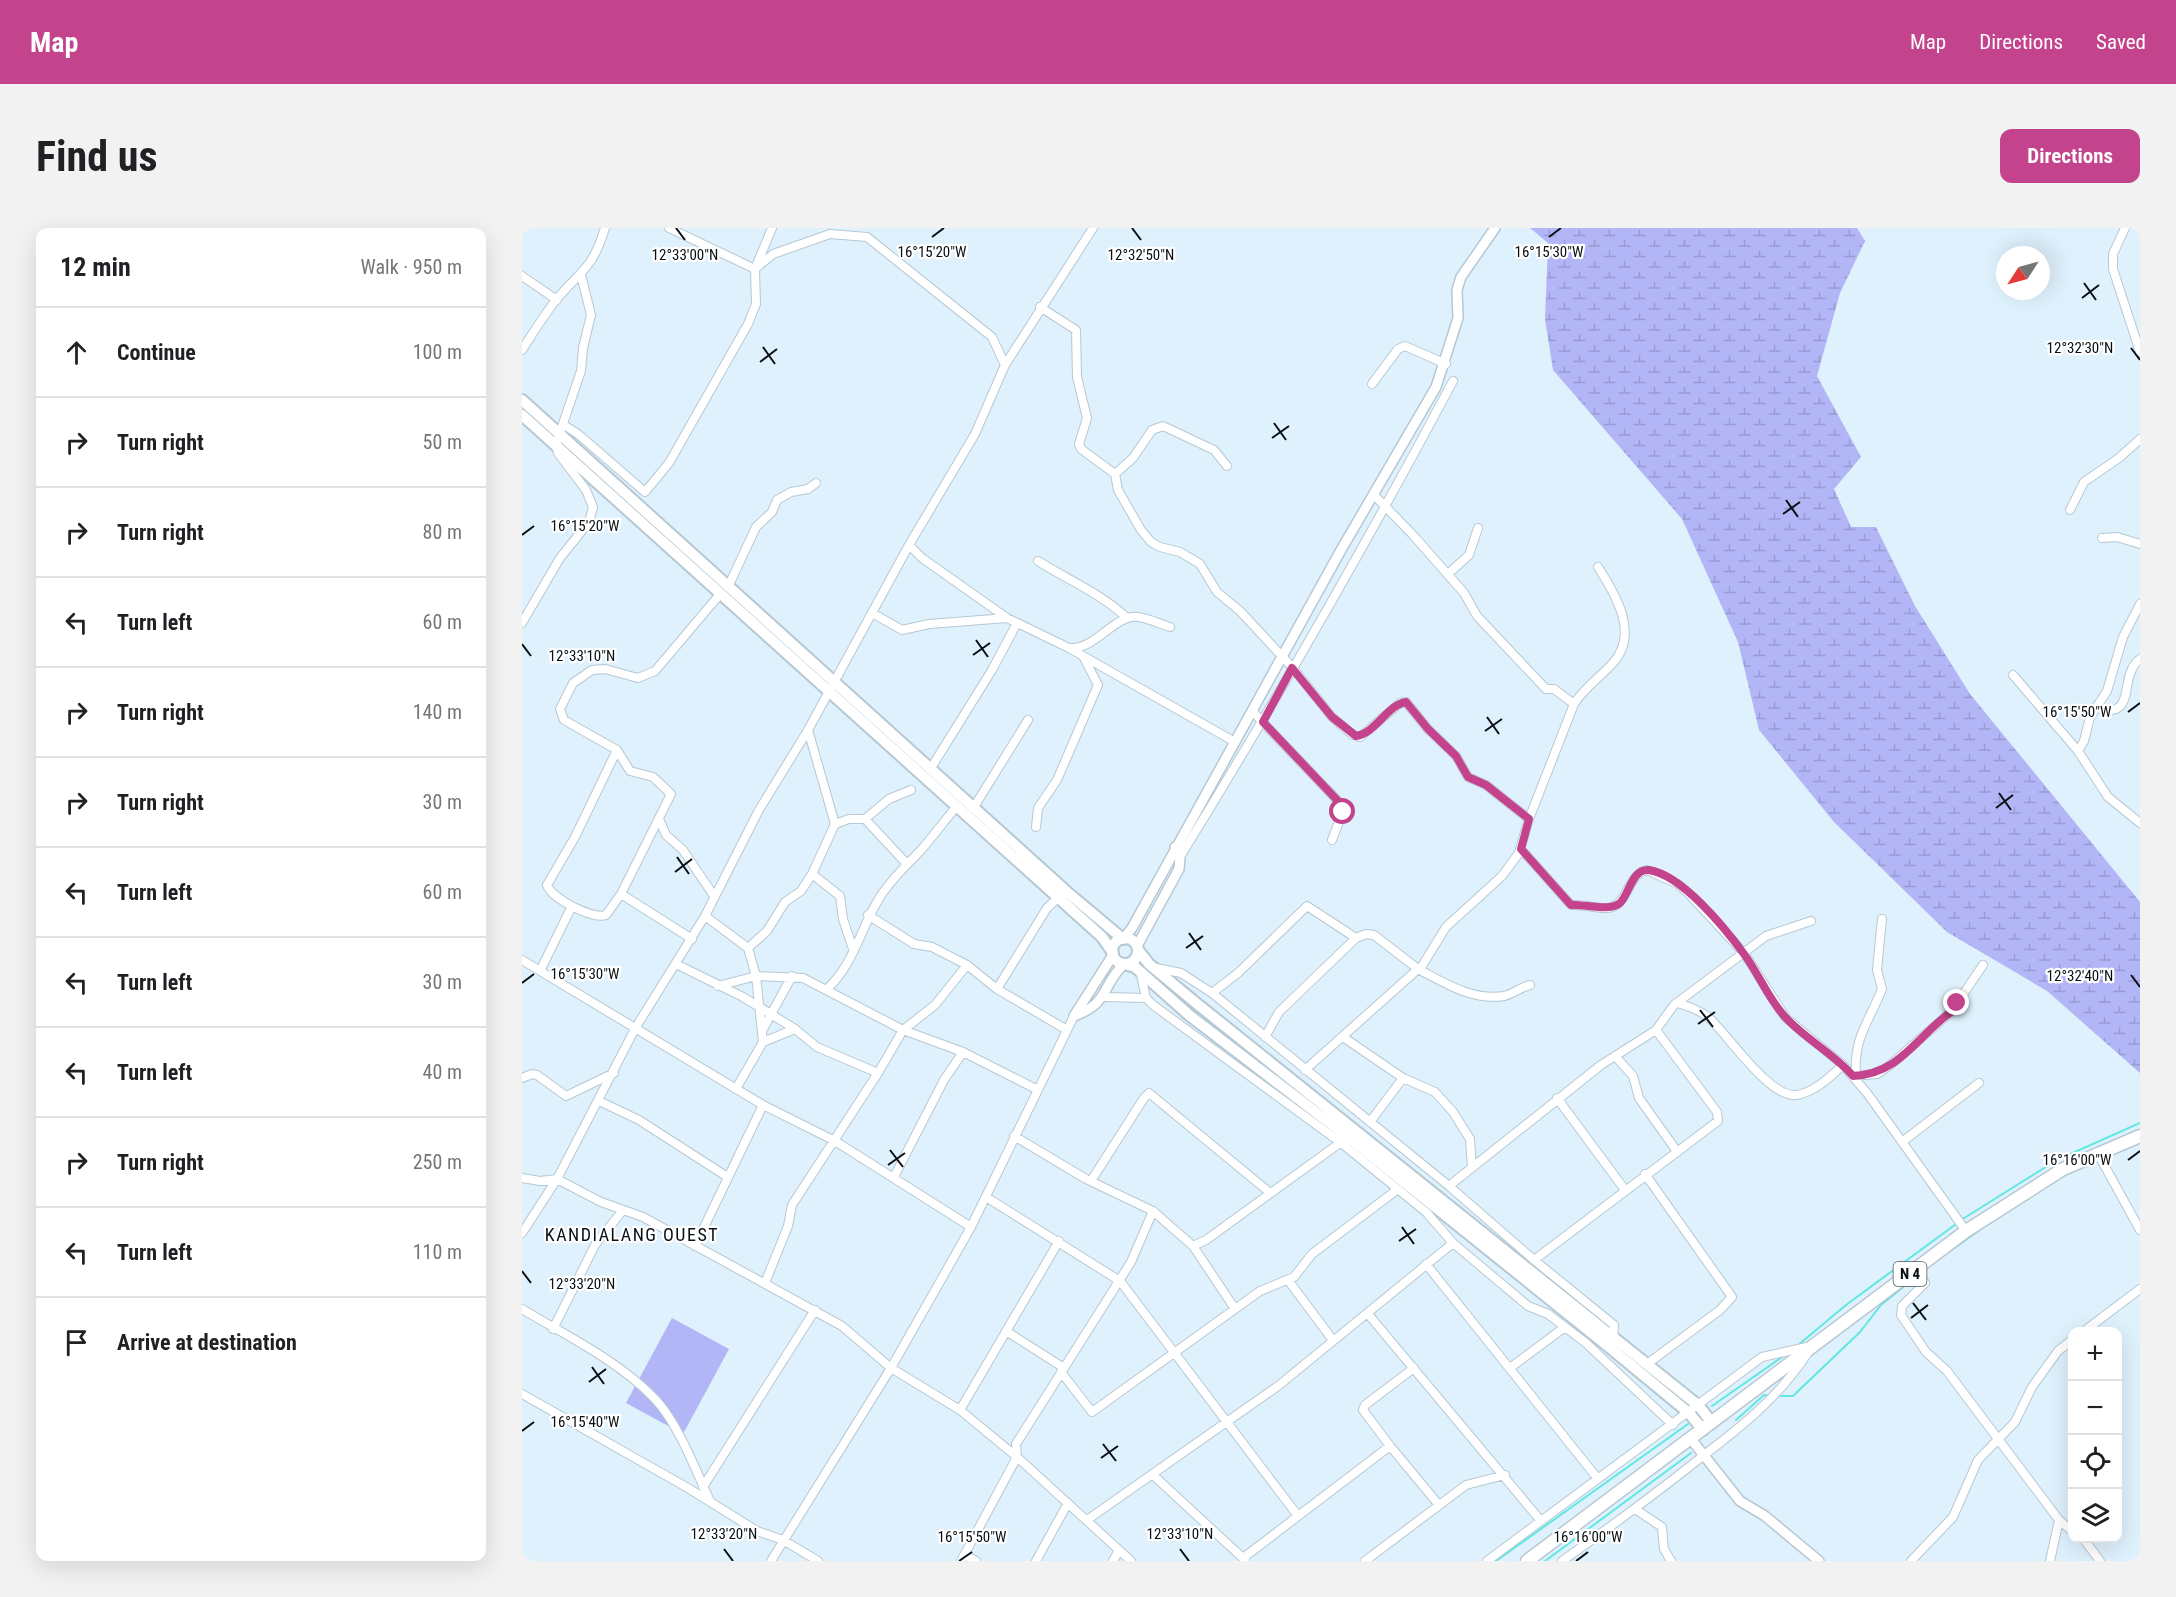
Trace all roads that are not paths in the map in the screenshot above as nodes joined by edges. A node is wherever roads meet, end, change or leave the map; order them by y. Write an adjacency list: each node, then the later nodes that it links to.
1 (605, 228): 10 (street)
2 (669, 228): 9 (street)
3 (772, 228): 9 (street)
4 (867, 228): 8 (street)
5 (1093, 228): 13 (street)
6 (1495, 228): 17 (street)
7 (2125, 228): 15 (street)
8 (867, 237): 9 (street); 16 (street)
9 (754, 269): 27 (street)
10 (581, 275): 12 (street); 22 (street)
11 (522, 276): 12 (street)
12 (556, 300): 14 (street)
13 (1040, 307): 16 (street); 25 (street)
14 (522, 350)
15 (2140, 352)
16 (1005, 364): 35 (street)
17 (1446, 364): 19 (street); 28 (street)
18 (1453, 381): 30 (street)
19 (1372, 384)
20 (522, 400): 22 (main road)
21 (522, 415): 22 (main road)
22 (561, 434): 27 (street); 29 (main road); 39 (main road); 44 (street)
23 (2140, 439): 31 (street)
24 (1227, 466): 25 (street)
25 (1115, 474): 48 (street)
26 (816, 483): 39 (street)
27 (645, 492): 29 (street)
28 (1374, 495): 30 (street); 48 (street)
29 (636, 501): 39 (main road)
30 (1386, 507): 38 (street); 51 (street)
31 (2070, 510)
32 (1478, 528): 38 (street)
33 (2102, 538): 34 (street)
34 (2140, 544)
35 (909, 545): 41 (street); 42 (street)
36 (1038, 561): 43 (street)
37 (1598, 567): 54 (street)
38 (1448, 574): 54 (street)
39 (725, 589): 53 (main road); 61 (street)
40 (2140, 603): 55 (street)
41 (872, 613): 42 (street); 53 (street)
42 (1007, 618): 45 (street)
43 (1127, 618): 46 (street); 47 (street)
44 (522, 623)
45 (1017, 623): 47 (street); 63 (street)
46 (1170, 627)
47 (1069, 648): 49 (street)
48 (1282, 656): 51 (street); 56 (street)
49 (1083, 657): 60 (street); 72 (street)
50 (2140, 659): 55 (street)
51 (1292, 668): 58 (street); 68 (street)
52 (2013, 675): 62 (street)
53 (831, 685): 59 (street); 63 (main road); 65 (main road)
54 (1574, 704): 68 (street)
55 (2097, 708): 62 (street)
56 (1253, 712): 58 (street); 60 (street)
57 (1028, 720): 66 (street)
58 (1263, 722): 73 (street); 76 (street)
59 (808, 730): 71 (street); 81 (street)
60 (1235, 742): 74 (street)
61 (617, 750): 69 (street); 82 (street)
62 (2078, 751): 70 (street)
63 (931, 768): 66 (main road)
64 (911, 790): 67 (street)
65 (957, 806): 77 (street); 80 (main road)
66 (974, 807): 80 (main road)
67 (865, 819): 71 (street); 77 (street)
68 (1529, 819): 75 (street)
69 (660, 821): 79 (street); 81 (street)
70 (2140, 823)
71 (835, 824): 78 (street)
72 (1036, 827)
73 (1332, 840)
74 (1175, 847): 76 (street); 89 (street)
75 (1521, 849): 93 (street); 102 (street)
76 (1180, 857): 91 (street)
77 (906, 862): 83 (street)
78 (812, 874): 90 (street); 92 (street)
79 (621, 894): 82 (street); 88 (street)
80 (1062, 895): 89 (main road); 94 (main road); 109 (street)
81 (714, 896): 84 (street)
82 (572, 906): 101 (street)
83 (868, 915): 92 (street); 99 (street)
84 (705, 916): 88 (street); 90 (street)
85 (1882, 920): 134 (street)
86 (1811, 921): 93 (street)
87 (1356, 938): 102 (street); 110 (street); 125 (street)
88 (692, 939): 96 (street)
89 (1123, 939): 91 (main road); 94 (main road)
90 (748, 948): 104 (street)
91 (1137, 948): 97 (main road); 100 (main road)
92 (853, 950): 108 (street)
93 (1744, 953): 114 (street); 130 (street)
94 (1113, 954): 97 (main road); 118 (street)
95 (522, 960): 101 (street)
96 (676, 964): 107 (street); 119 (street)
97 (1124, 964): 103 (main road); 111 (street)
98 (1983, 964): 134 (street)
99 (967, 965): 109 (street); 121 (street)
100 (1154, 968): 110 (street); 113 (main road)
101 (541, 969): 119 (street)
102 (1418, 969): 106 (street); 126 (street)
103 (1141, 975): 112 (street); 117 (main road)
104 (756, 976): 105 (street); 107 (street); 115 (street)
105 (792, 976): 108 (street); 116 (street)
106 (1530, 985)
107 (718, 986): 115 (street)
108 (828, 988): 121 (street)
109 (997, 989): 122 (street)
110 (1212, 993): 125 (street)
111 (1103, 997): 112 (street); 118 (street)
112 (1146, 998): 146 (street)
113 (1196, 1003): 117 (main road); 189 (main road)
114 (1677, 1003): 123 (street); 130 (street)
115 (758, 1007): 116 (street); 124 (street)
116 (771, 1014): 120 (street); 124 (street)
117 (1190, 1015): 146 (main road)
118 (1074, 1016): 122 (street)
119 (636, 1027): 132 (street); 138 (street)
120 (795, 1029): 127 (street); 133 (street)
121 (903, 1030): 128 (street); 133 (street)
122 (1067, 1030): 139 (street)
123 (1656, 1030): 129 (street); 149 (street)
124 (762, 1031): 127 (street)
125 (1265, 1037): 131 (street)
126 (1343, 1037): 131 (street); 135 (street)
127 (763, 1042): 138 (street)
128 (963, 1052): 139 (street); 154 (street)
129 (1615, 1056): 140 (street); 149 (street)
130 (1843, 1065): 134 (street)
131 (1305, 1070): 143 (street)
132 (614, 1073): 136 (street); 141 (street)
133 (878, 1073): 147 (street)
134 (1855, 1076): 148 (street)
135 (1403, 1077): 143 (street); 151 (street)
136 (522, 1078)
137 (1979, 1083): 148 (street)
138 (737, 1088): 142 (street)
139 (1038, 1090): 144 (street)
140 (1557, 1098): 151 (street); 160 (street)
141 (599, 1101): 153 (street); 156 (street)
142 (763, 1105): 147 (street); 153 (street)
143 (1370, 1122): 158 (street)
144 (1014, 1136): 157 (street); 162 (street)
145 (2140, 1136): 150 (highway, N 4)
146 (1344, 1140): 159 (street); 161 (street); 189 (main road)
147 (835, 1141): 154 (street); 178 (street)
148 (1902, 1142): 167 (street)
149 (1676, 1150): 152 (street)
150 (2097, 1152): 166 (street); 167 (highway, N 4)
151 (1472, 1167): 158 (street)
152 (1645, 1174): 160 (street); 193 (street)
153 (726, 1176): 171 (street)
154 (894, 1177): 165 (street)
155 (522, 1178): 156 (street)
156 (557, 1179): 163 (street); 168 (street)
157 (1091, 1181): 161 (street); 164 (street)
158 (1449, 1185): 173 (street)
159 (1398, 1189): 170 (street); 176 (street)
160 (1625, 1190): 173 (street)
161 (1269, 1192): 172 (street)
162 (986, 1197): 165 (street); 169 (street)
163 (623, 1210): 171 (street); 186 (street)
164 (1153, 1211): 172 (street); 177 (street)
165 (971, 1227): 194 (street)
166 (2140, 1230)
167 (1966, 1231): 175 (highway, N 4)
168 (522, 1233)
169 (1059, 1241): 177 (street); 187 (street)
170 (1453, 1243): 174 (street); 184 (street)
171 (695, 1246): 178 (street)
172 (1193, 1246): 181 (street)
173 (1534, 1260): 189 (street)
174 (1426, 1264): 183 (street); 196 (street)
175 (1917, 1269): 191 (highway, N 4); 205 (street)
176 (1288, 1280): 181 (street); 188 (street)
177 (1120, 1281): 192 (street); 197 (street)
178 (765, 1283): 182 (street)
179 (2140, 1289): 185 (street)
180 (522, 1309): 186 (street)
181 (1235, 1309): 192 (street)
182 (815, 1310): 194 (street); 212 (street)
183 (1368, 1314): 188 (street); 195 (street)
184 (1565, 1327): 196 (street); 202 (street)
185 (2091, 1327)
186 (553, 1329): 212 (street)
187 (1006, 1330): 197 (street); 200 (street)
188 (1332, 1340): 201 (street)
189 (1612, 1342): 193 (main road); 199 (main road)
190 (2068, 1344): 205 (street)
191 (1812, 1347): 199 (street); 203 (highway, N 4); 207 (street)
192 (1174, 1353): 197 (street); 201 (street)
193 (1647, 1364): 199 (main road)
194 (891, 1368): 200 (street); 222 (street)
195 (1414, 1368): 206 (street); 210 (street)
196 (1510, 1368): 211 (street)
197 (1063, 1370): 208 (street)
198 (522, 1394): 213 (street)
199 (1694, 1409): 202 (street); 203 (main road)
200 (960, 1410): 208 (street)
201 (1227, 1424): 209 (street); 217 (street)
202 (1672, 1425): 211 (street)
203 (1707, 1426): 204 (highway, N 4)
204 (1691, 1438): 207 (street); 235 (highway, N 4)
205 (1996, 1439): 219 (street); 239 (street)
206 (1390, 1446): 215 (street); 217 (street)
207 (1704, 1456): 216 (street); 238 (street)
208 (1017, 1457): 214 (street); 225 (street)
209 (1152, 1474): 218 (street); 226 (street)
210 (1505, 1475): 215 (street); 220 (street)
211 (1598, 1479): 220 (street)
212 (703, 1487): 213 (street)
213 (710, 1503): 222 (street)
214 (1068, 1503): 218 (street); 230 (street)
215 (1439, 1505): 233 (street)
216 (1635, 1509): 236 (street); 237 (street)
217 (1298, 1516): 226 (street)
218 (1088, 1520): 224 (street)
219 (2059, 1520): 221 (street); 240 (street)
220 (1541, 1521): 234 (street)
221 (2068, 1527)
222 (783, 1540): 227 (street); 228 (street)
223 (2085, 1543): 241 (street)
224 (1119, 1550): 231 (street); 232 (street)
225 (963, 1558): 229 (street)
226 (1244, 1559)
227 (771, 1561)
228 (818, 1561)
229 (976, 1561)
230 (1036, 1561)
231 (1113, 1561)
232 (1131, 1561)
233 (1365, 1561)
234 (1488, 1561)
235 (1527, 1561)
236 (1562, 1561)
237 (1671, 1561)
238 (1819, 1561)
239 (1911, 1561)
240 (2050, 1561)
241 (2100, 1561)

